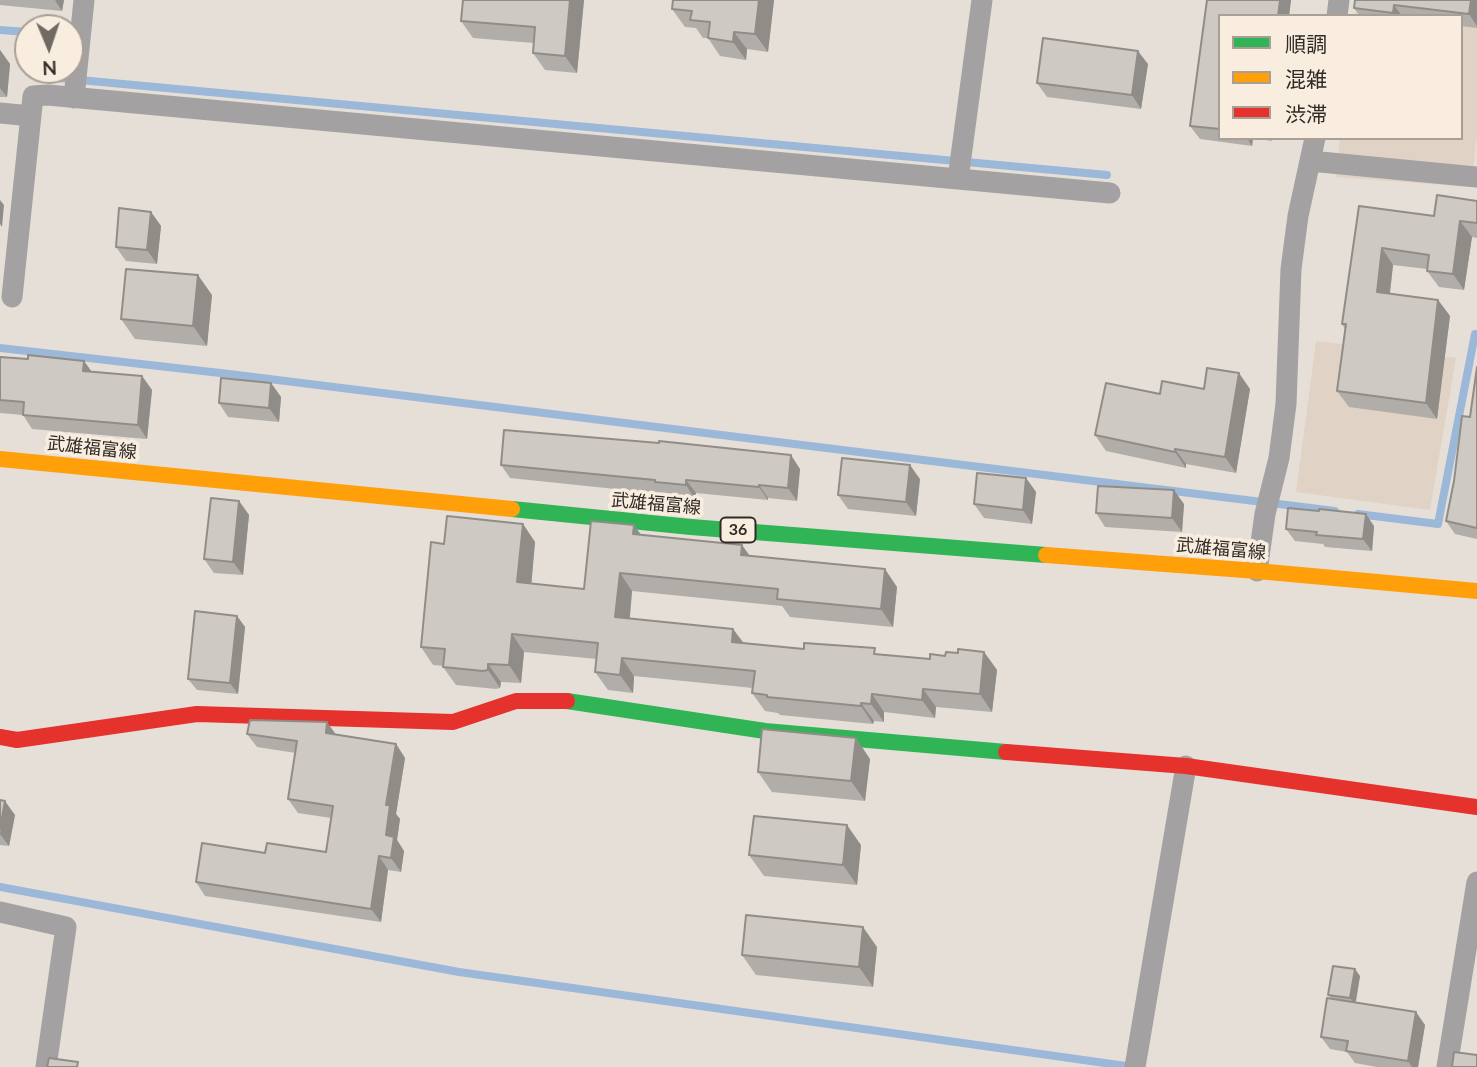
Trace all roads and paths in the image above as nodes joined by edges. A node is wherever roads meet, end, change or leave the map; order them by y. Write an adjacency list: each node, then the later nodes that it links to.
1 (84, 0): 3 (street)
2 (982, 0): 9 (street)
3 (74, 98): 5 (street); 9 (street)
4 (0, 113): 5 (street)
5 (31, 116): 11 (street)
6 (1315, 140): 7 (street)
7 (1310, 162): 8 (street); 14 (street)
8 (1477, 177)
9 (958, 179): 10 (street)
10 (1110, 193)
11 (8, 250): 12 (street)
12 (12, 297)
13 (0, 459): 14 (street, 武雄福富線 / 36)
14 (1258, 571): 15 (street, 武雄福富線 / 36)
15 (1477, 591)
16 (0, 737): 17 (street)
17 (1186, 766): 18 (street); 22 (street)
18 (1477, 807)
19 (1477, 882): 23 (street)
20 (0, 912): 21 (street)
21 (46, 1067)
22 (1135, 1067)
23 (1447, 1067)

